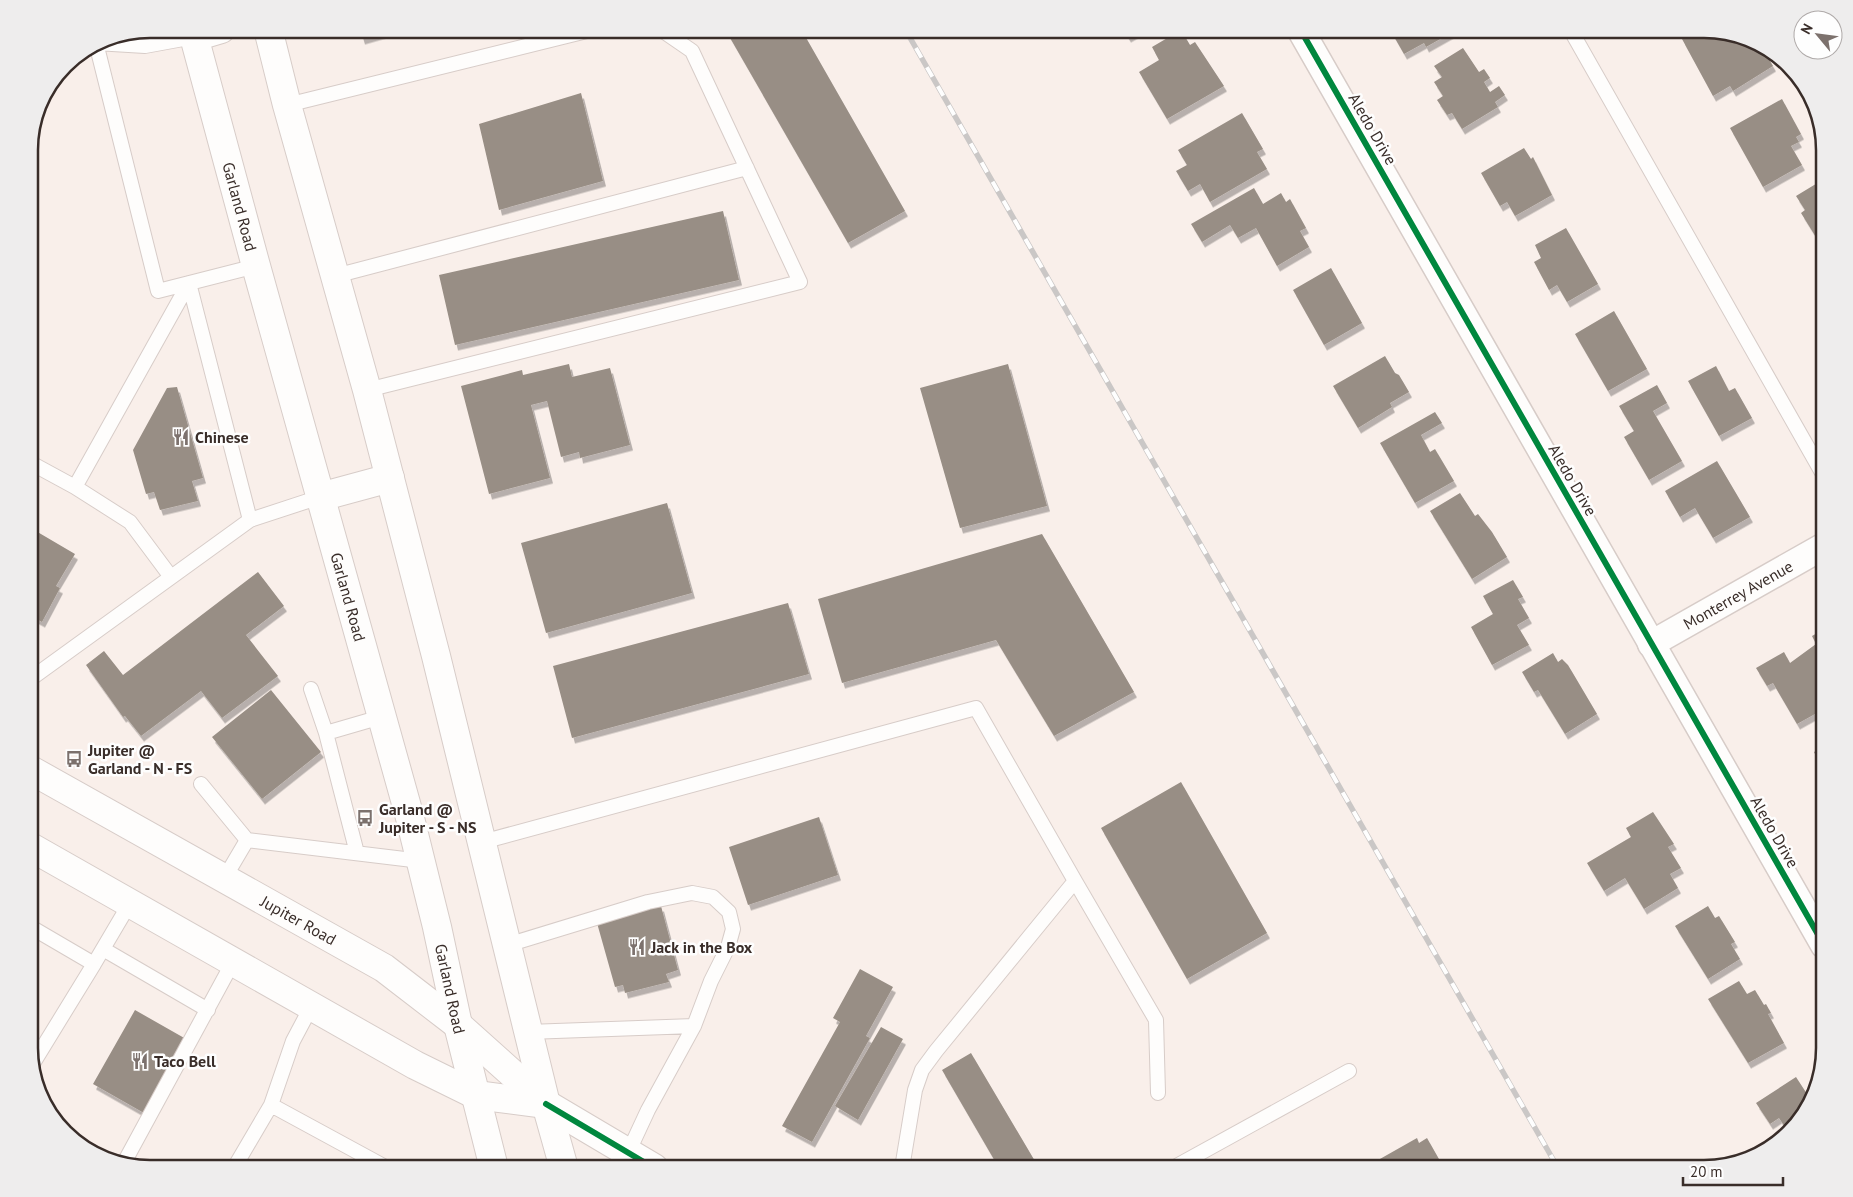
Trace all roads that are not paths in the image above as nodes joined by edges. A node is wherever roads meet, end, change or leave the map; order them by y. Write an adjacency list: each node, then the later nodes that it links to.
1 (175, 38): 8 (lane)
2 (194, 38): 12 (main road, Garland Road)
3 (270, 38): 10 (main road)
4 (559, 38): 10 (lane)
5 (673, 38): 11 (lane)
6 (1305, 38): 24 (street, Aledo Drive)
7 (1575, 38): 16 (lane)
8 (112, 44)
9 (98, 50): 14 (lane)
10 (287, 105): 13 (main road)
11 (747, 168): 13 (lane); 15 (lane)
12 (256, 266): 14 (lane); 20 (main road, Garland Road)
13 (335, 276): 15 (main road)
14 (189, 283): 19 (lane); 21 (lane)
15 (368, 390): 18 (main road)
16 (1816, 462)
17 (38, 467): 19 (lane)
18 (390, 478): 20 (main road); 32 (main road)
19 (75, 487): 23 (lane)
20 (320, 497): 21 (lane); 27 (main road, Garland Road)
21 (250, 520): 23 (lane)
22 (1816, 551): 24 (street, Monterrey Avenue)
23 (171, 577): 25 (lane)
24 (1651, 644): 40 (street, Aledo Drive)
25 (38, 670)
26 (311, 689): 28 (lane)
27 (381, 717): 28 (lane); 35 (main road, Garland Road)
28 (326, 734): 34 (lane)
29 (38, 774): 36 (main road, Jupiter Road)
30 (201, 784): 31 (lane)
31 (248, 840): 34 (lane); 36 (lane)
32 (482, 842): 37 (lane); 41 (main road)
33 (38, 851): 38 (main road, Jupiter Road)
34 (357, 853): 35 (lane)
35 (421, 861): 47 (main road, Garland Road)
36 (224, 879): 47 (main road, Jupiter Road)
37 (1075, 881): 52 (lane); 63 (lane)
38 (130, 903): 42 (lane); 43 (main road, Jupiter Road)
39 (38, 931): 44 (lane)
40 (1816, 931)
41 (507, 945): 48 (lane); 49 (main road)
42 (103, 949): 44 (lane); 46 (lane)
43 (233, 962): 45 (main road, Jupiter Road); 46 (lane)
44 (94, 964): 50 (lane)
45 (311, 1007): 53 (main road, Jupiter Road); 55 (lane)
46 (208, 1010): 57 (lane)
47 (458, 1025): 53 (main road, Garland Road); 54 (main road, Jupiter Road)
48 (694, 1026): 49 (lane); 56 (lane)
49 (528, 1032): 54 (main road)
50 (38, 1055)
51 (1349, 1072): 64 (lane)
52 (1158, 1093)
53 (476, 1095): 54 (main road, Jupiter Road); 60 (main road, Garland Road)
54 (546, 1104): 56 (main road, Jupiter Road); 61 (main road)
55 (271, 1105): 58 (lane); 59 (lane)
56 (628, 1153): 62 (main road, Jupiter Road)
57 (127, 1157)
58 (239, 1160)
59 (372, 1160)
60 (492, 1160)
61 (562, 1160)
62 (640, 1160)
63 (903, 1160)
64 (1188, 1160)

